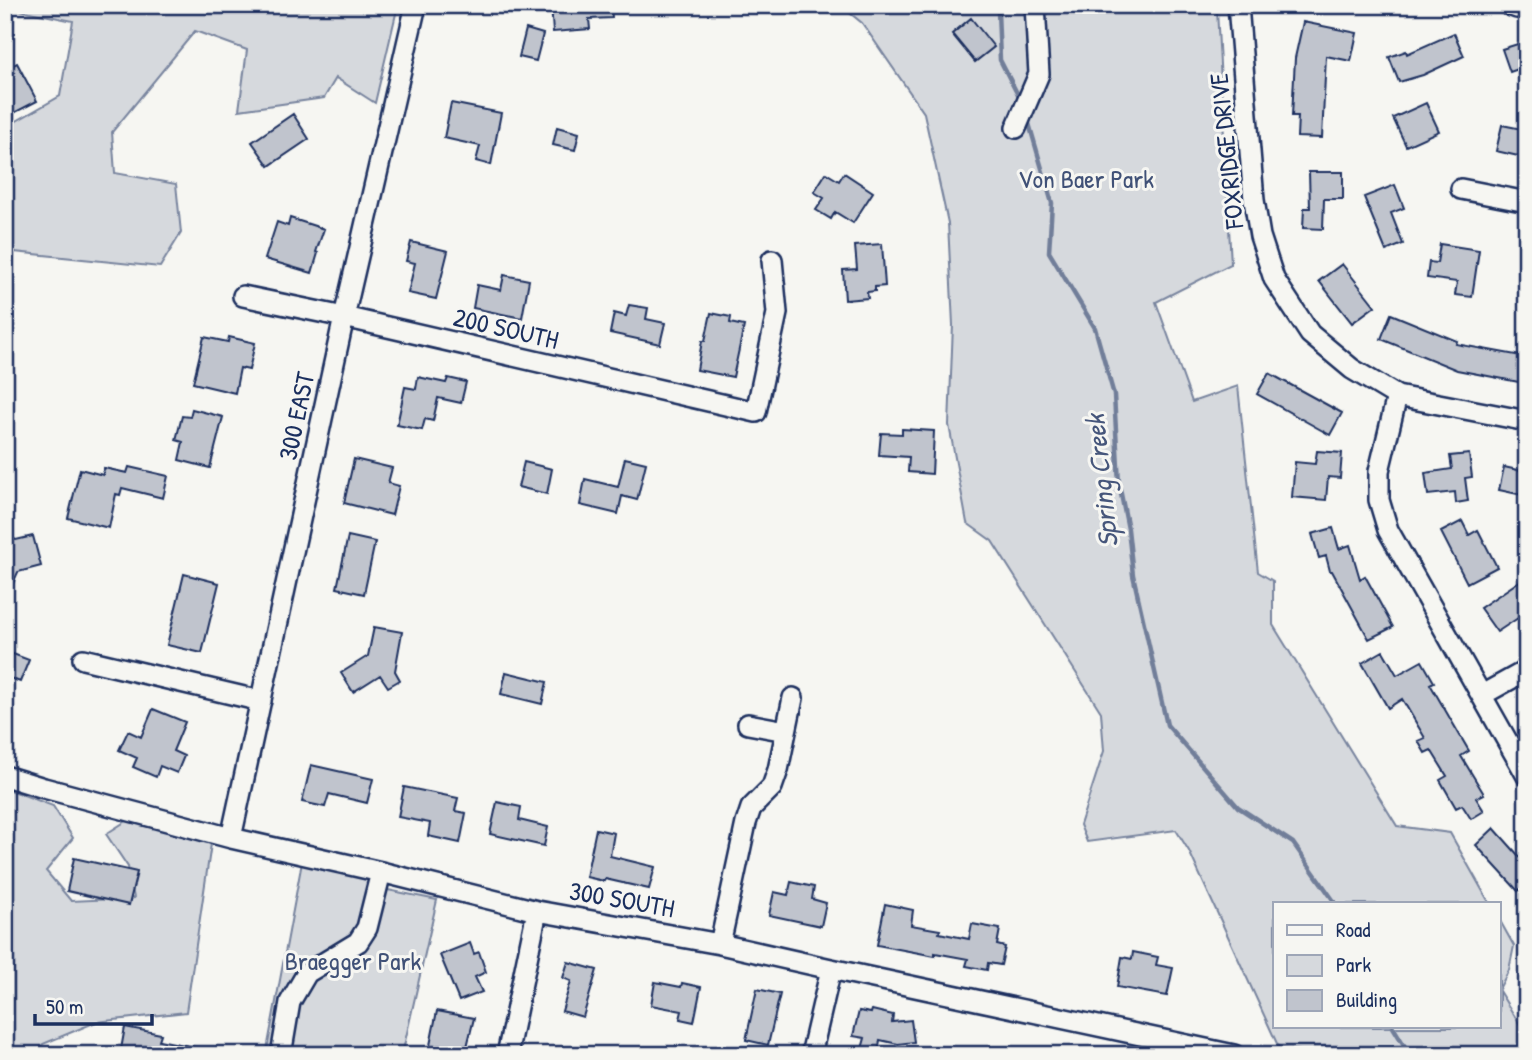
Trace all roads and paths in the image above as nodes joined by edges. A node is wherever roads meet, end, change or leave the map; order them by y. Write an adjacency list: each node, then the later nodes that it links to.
1 (416, 5): 11 (street, 300 EAST)
2 (1035, 5): 6 (street)
3 (1238, 5): 12 (street, FOXRIDGE DRIVE)
4 (1510, 5): 5 (street)
5 (1524, 5)
6 (1016, 128)
7 (1461, 190): 8 (street)
8 (1527, 202)
9 (772, 260): 11 (street, 200 SOUTH)
10 (243, 296): 11 (street, 200 SOUTH)
11 (344, 317): 18 (street, 300 EAST)
12 (1397, 396): 13 (street, FOXRIDGE DRIVE); 16 (street)
13 (1527, 421)
14 (83, 659): 18 (street)
15 (1527, 670): 16 (street)
16 (1482, 695): 22 (street)
17 (793, 698): 20 (street)
18 (261, 701): 23 (street, 300 EAST)
19 (748, 724): 20 (street)
20 (786, 731): 26 (street)
21 (5, 776): 23 (street, 300 SOUTH)
22 (1527, 776)
23 (230, 838): 24 (street, 300 SOUTH)
24 (380, 872): 25 (street, 300 SOUTH); 28 (street)
25 (537, 911): 26 (street, 300 SOUTH); 29 (street)
26 (720, 944): 27 (street, 300 SOUTH)
27 (831, 969): 30 (street); 31 (street, 300 SOUTH)
28 (281, 1055)
29 (508, 1055)
30 (811, 1055)
31 (1234, 1055)

